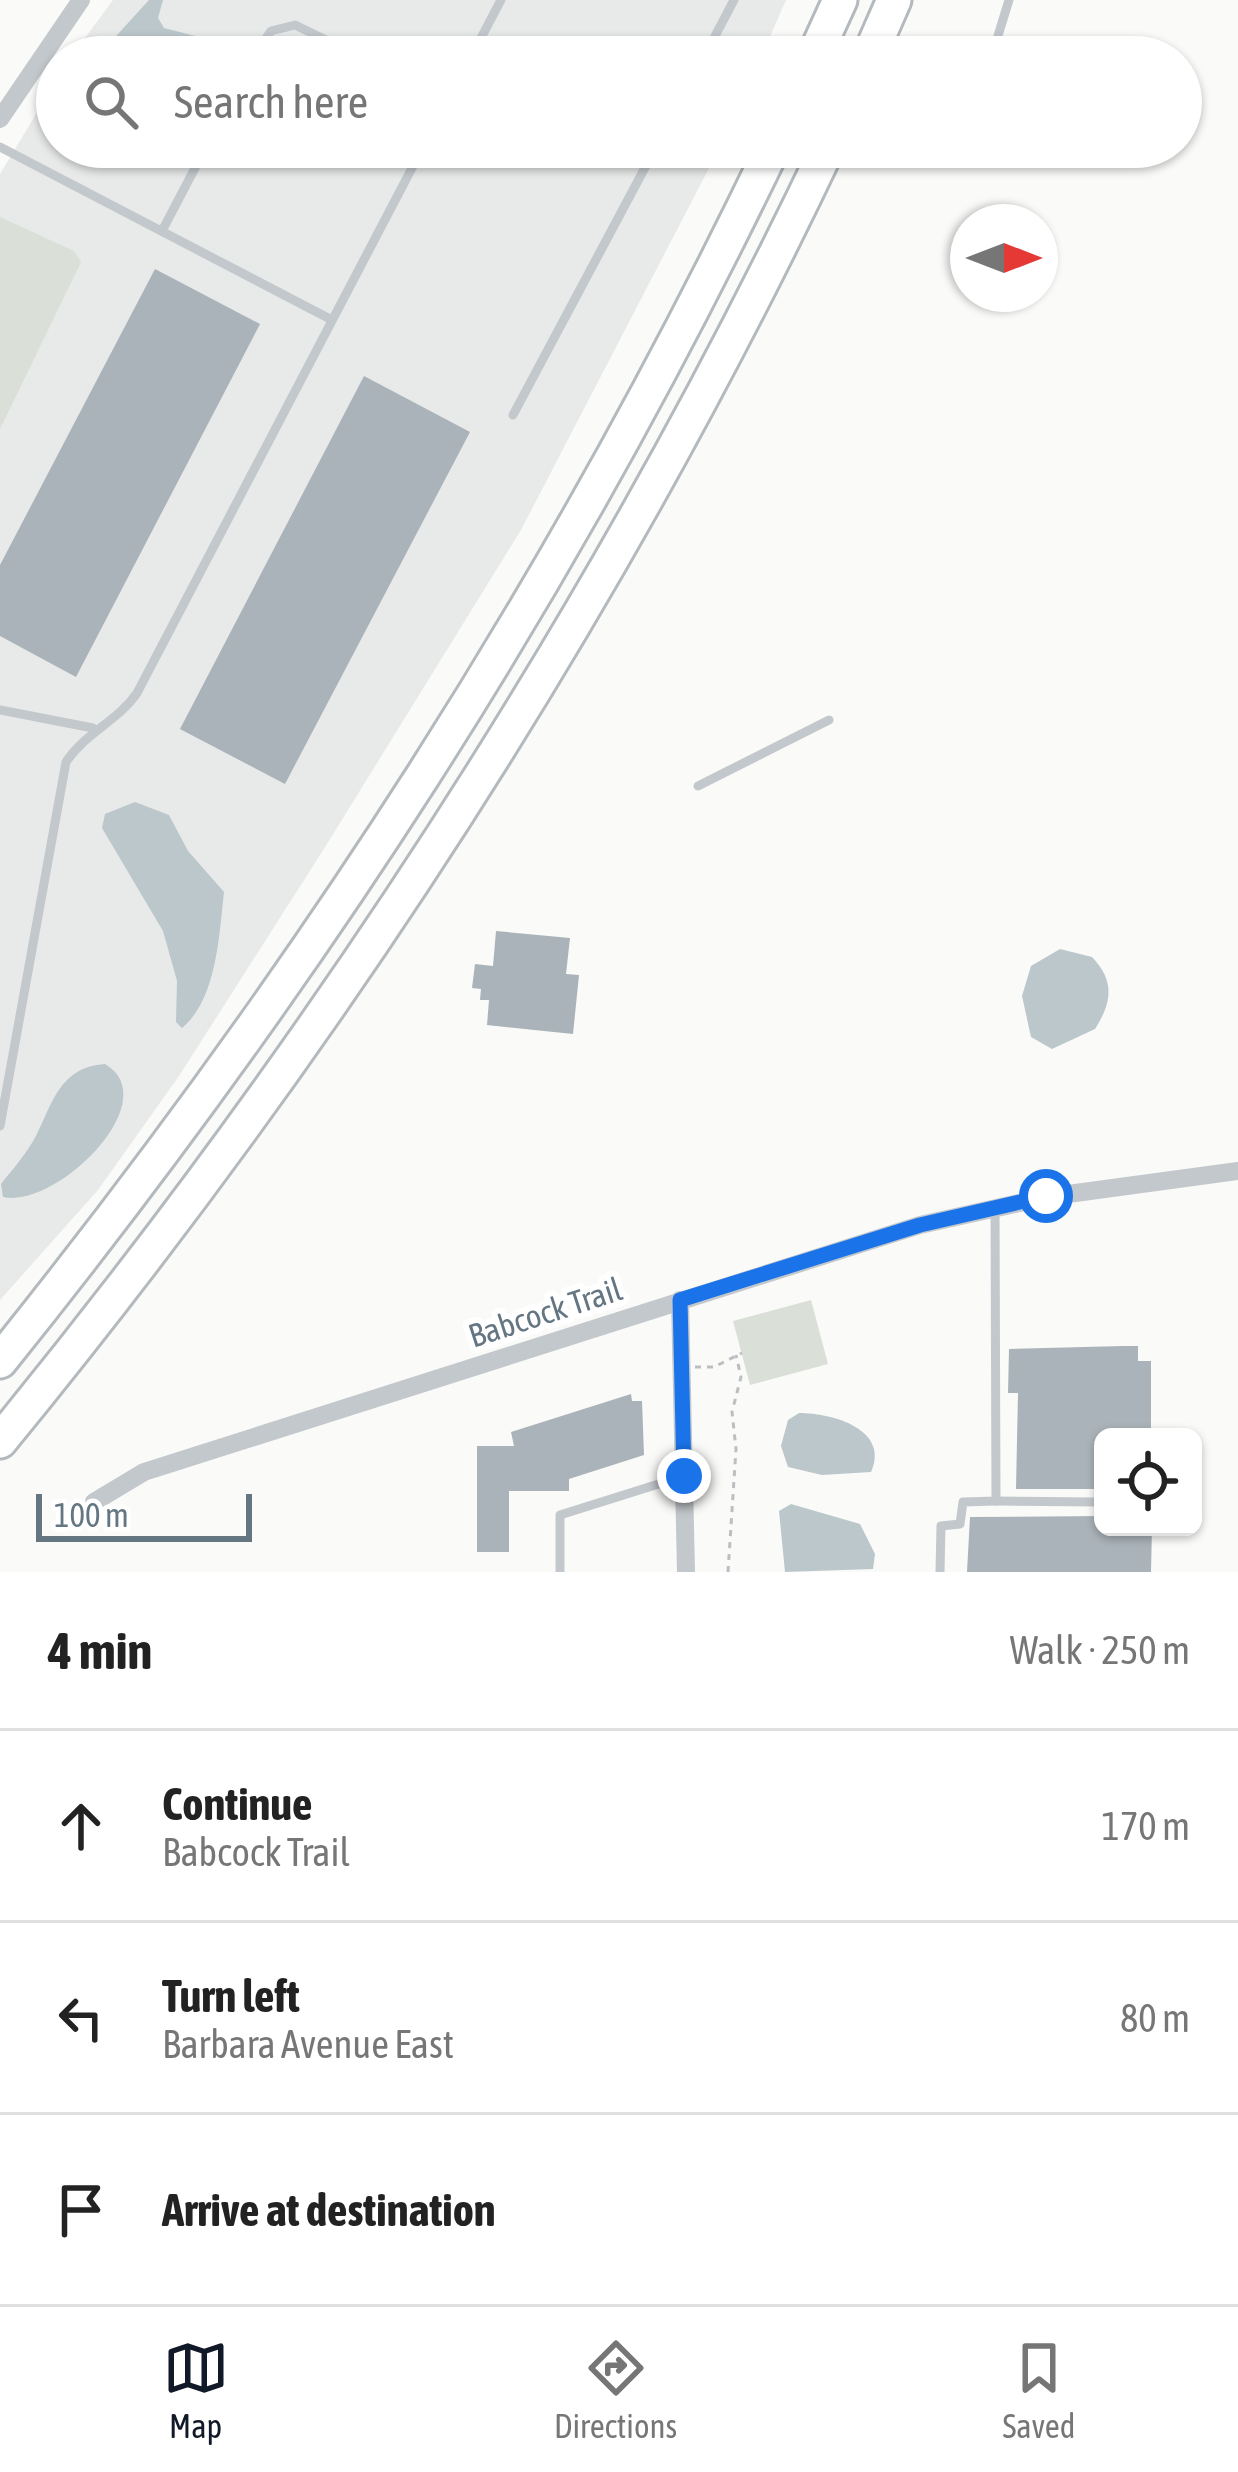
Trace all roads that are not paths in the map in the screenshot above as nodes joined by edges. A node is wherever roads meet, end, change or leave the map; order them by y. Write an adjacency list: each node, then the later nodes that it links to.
1 (81, 0): 7 (street)
2 (501, 0): 10 (lane)
3 (734, 0): 11 (lane)
4 (840, 0): 12 (highway)
5 (894, 0): 13 (highway)
6 (1009, 0): 14 (lane)
7 (56, 36)
8 (268, 36): 9 (lane)
9 (318, 36)
10 (482, 36)
11 (715, 36)
12 (824, 36)
13 (878, 36)
14 (998, 36)
15 (36, 66): 16 (street)
16 (0, 119)
17 (0, 147): 18 (lane)
18 (36, 166)
19 (40, 168): 25 (lane)
20 (195, 168): 25 (lane)
21 (412, 168): 26 (lane)
22 (645, 168): 27 (lane)
23 (762, 168): 35 (highway)
24 (818, 168): 36 (highway)
25 (162, 231): 26 (lane)
26 (332, 320): 30 (lane)
27 (513, 415)
28 (0, 710): 30 (lane)
29 (830, 720): 31 (lane)
30 (93, 728): 32 (lane)
31 (698, 786)
32 (0, 1126)
33 (1238, 1171): 34 (street, Babcock Trail)
34 (995, 1206): 37 (street, Babcock Trail); 43 (lane)
35 (102, 1235): 38 (highway); 39 (highway)
36 (140, 1267): 40 (highway); 41 (highway)
37 (680, 1300): 42 (street); 44 (street, Babcock Trail)
38 (0, 1348)
39 (0, 1361)
40 (0, 1441)
41 (0, 1468)
42 (684, 1476): 46 (lane); 47 (street)
43 (996, 1501): 45 (lane); 48 (lane)
44 (94, 1502)
45 (1094, 1502)
46 (560, 1572)
47 (686, 1572)
48 (940, 1572)

